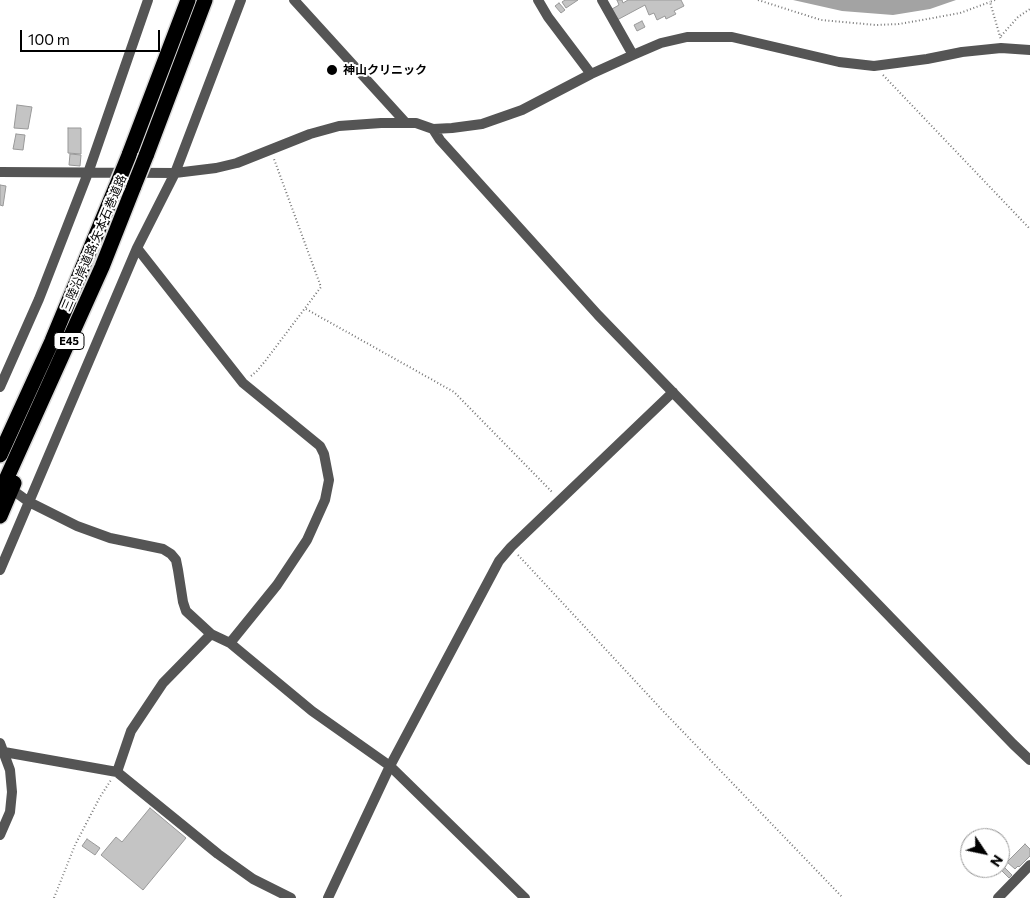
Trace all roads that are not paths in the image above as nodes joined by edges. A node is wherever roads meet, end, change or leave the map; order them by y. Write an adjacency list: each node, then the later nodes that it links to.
1 (148, 0): 14 (street)
2 (188, 0): 20 (highway, 三陸沿岸道路;矢本石巻道路 / E45, bridge)
3 (205, 0): 17 (highway, 三陸沿岸道路;矢本石巻道路 / E45, bridge)
4 (241, 0): 15 (street)
5 (294, 0): 11 (street)
6 (538, 0): 10 (street)
7 (602, 0): 9 (street)
8 (1030, 50): 9 (street)
9 (633, 55): 10 (street)
10 (590, 74): 12 (street)
11 (406, 123): 12 (street); 15 (street)
12 (433, 129): 19 (street)
13 (0, 172): 14 (street)
14 (88, 173): 15 (street); 18 (street)
15 (175, 173): 16 (street)
16 (137, 248): 23 (street); 27 (street)
17 (67, 346): 21 (highway, 三陸沿岸道路;矢本石巻道路 / E45); 24 (highway)
18 (0, 387)
19 (674, 392): 29 (street); 30 (street)
20 (0, 455)
21 (0, 493)
22 (18, 494): 23 (street)
23 (29, 502): 25 (street); 26 (street)
24 (0, 516)
25 (0, 570)
26 (211, 634): 27 (street); 31 (street)
27 (230, 643): 30 (street)
28 (2, 747): 31 (street); 32 (street)
29 (1030, 760)
30 (390, 766): 35 (street); 36 (street)
31 (117, 772): 34 (street)
32 (0, 835)
33 (1030, 865): 37 (street)
34 (291, 898)
35 (328, 898)
36 (525, 898)
37 (998, 898)

